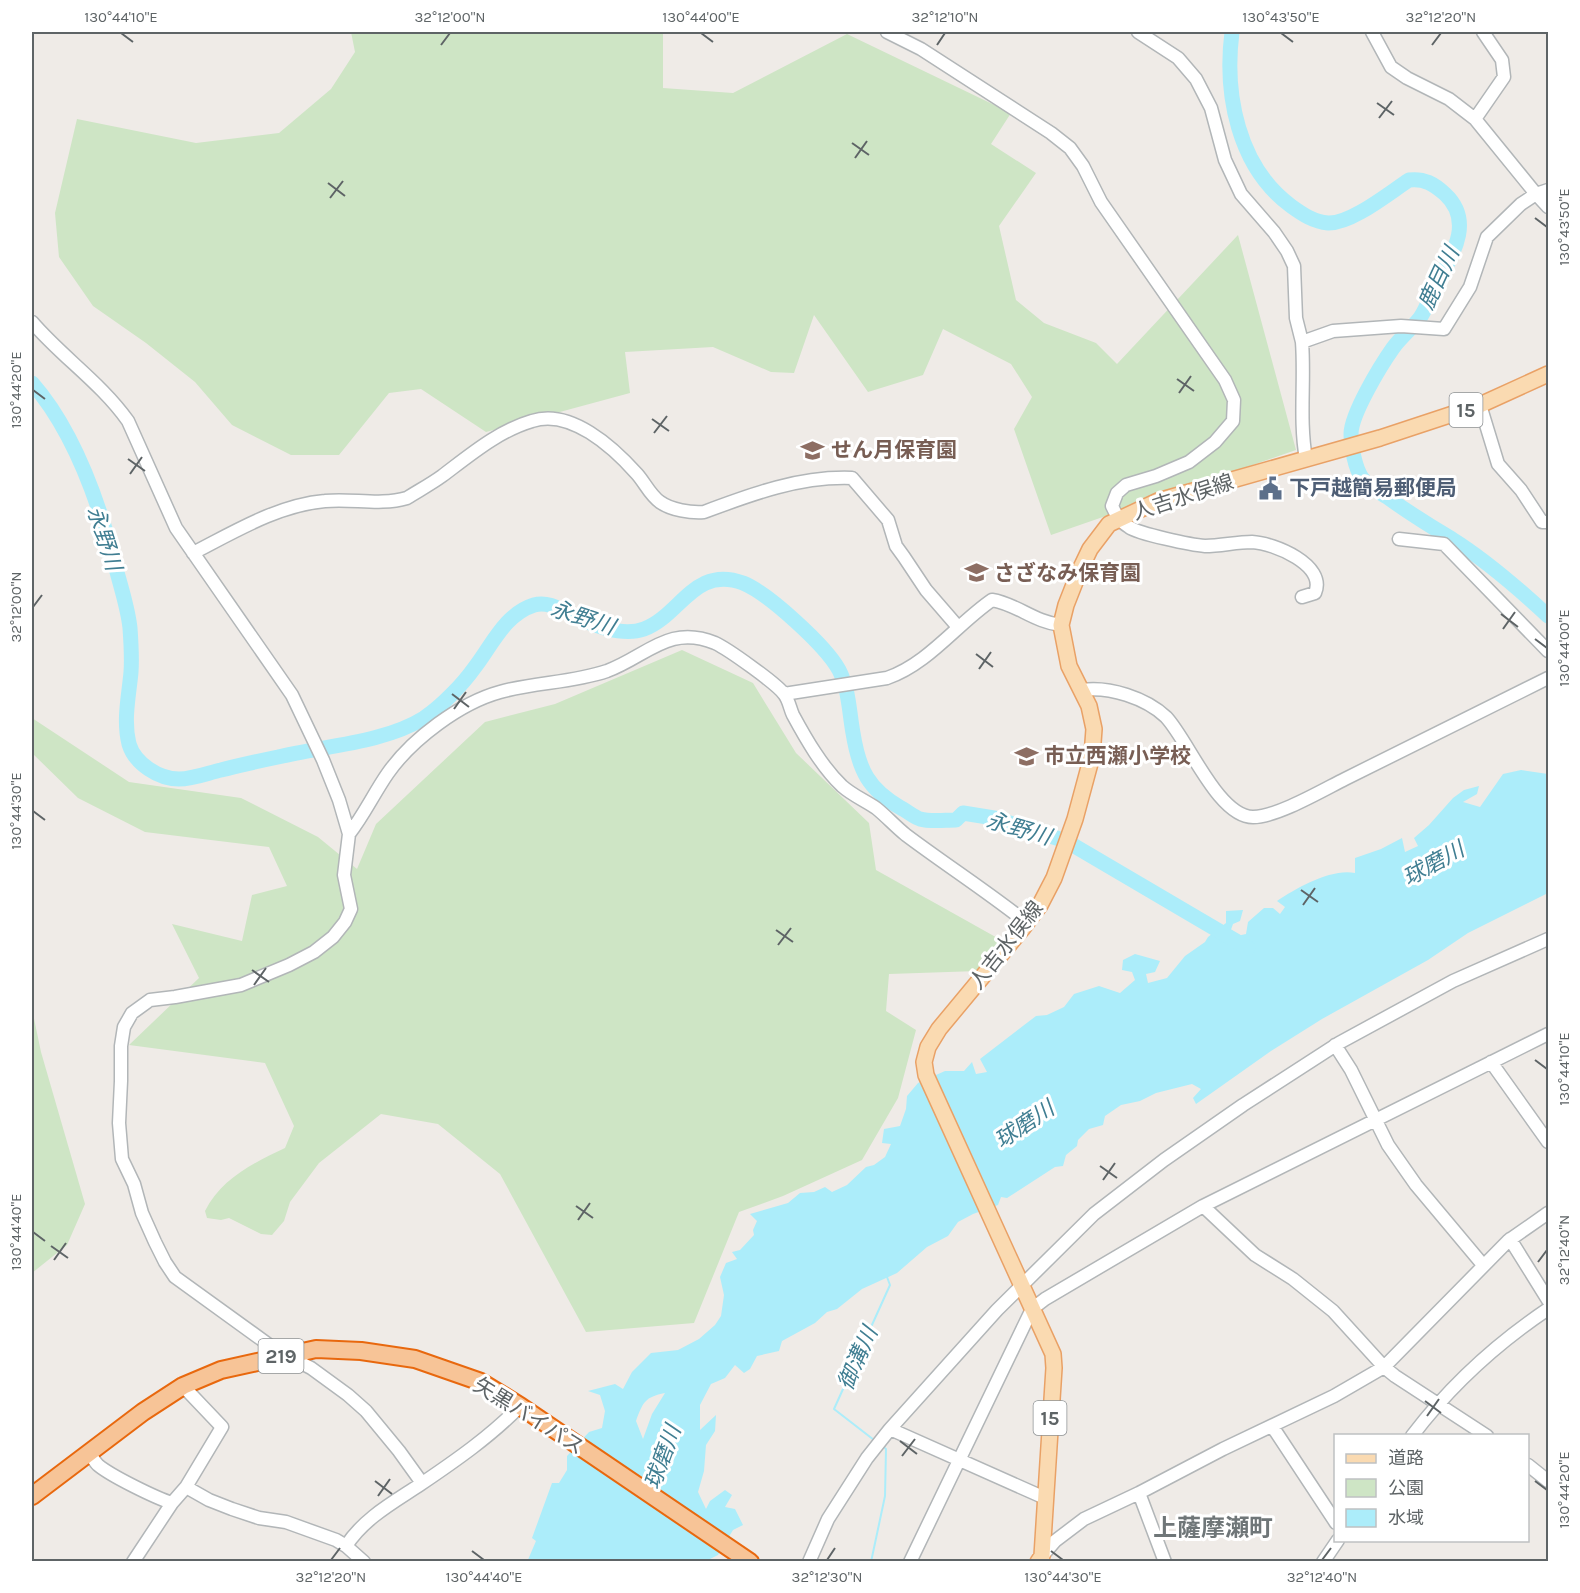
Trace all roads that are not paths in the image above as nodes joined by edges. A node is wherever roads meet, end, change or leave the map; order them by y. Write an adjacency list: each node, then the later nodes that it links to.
1 (886, 32): 14 (street)
2 (1138, 32): 10 (street)
3 (1372, 32): 5 (street)
4 (1484, 32): 5 (street)
5 (1475, 119): 7 (street)
6 (1548, 190): 7 (street)
7 (1536, 194): 8 (street); 10 (street)
8 (1548, 207)
9 (32, 322): 17 (street)
10 (1302, 342): 13 (street)
11 (1548, 375): 12 (main road, 人吉水俣線 / 15)
12 (1480, 405): 13 (main road, 人吉水俣線 / 15); 15 (street)
13 (1306, 459): 14 (main road, 人吉水俣線 / 15)
14 (1118, 518): 18 (street); 19 (main road, 人吉水俣線 / 15)
15 (1548, 522)
16 (1399, 539): 21 (street)
17 (193, 553): 20 (street); 25 (street)
18 (1302, 597)
19 (1061, 625): 20 (street); 23 (main road, 人吉水俣線 / 15)
20 (958, 627): 24 (street)
21 (1548, 651)
22 (1548, 678): 23 (street)
23 (1082, 690): 26 (main road, 人吉水俣線 / 15)
24 (784, 694): 25 (street); 26 (street)
25 (349, 834): 41 (street)
26 (1027, 923): 37 (main road, 人吉水俣線 / 15)
27 (1548, 939): 29 (street)
28 (1548, 1034): 30 (street)
29 (1335, 1045): 31 (street); 37 (street)
30 (1491, 1062): 31 (street); 32 (street)
31 (1375, 1119): 33 (street); 36 (street)
32 (1548, 1143)
33 (1203, 1206): 40 (street); 42 (street)
34 (1548, 1213): 35 (street)
35 (1510, 1239): 36 (street); 38 (street)
36 (1483, 1265): 42 (street)
37 (1019, 1283): 40 (main road, 人吉水俣線 / 15); 47 (street)
38 (1548, 1300)
39 (1548, 1308): 44 (street)
40 (1032, 1309): 51 (street); 58 (main road, 人吉水俣線 / 15)
41 (285, 1355): 43 (highway, 矢黒バイパス / 219); 45 (highway, 矢黒バイパス / 219); 54 (street)
42 (1384, 1367): 44 (street); 46 (street)
43 (183, 1386): 50 (highway, 矢黒バイパス / 219); 55 (street)
44 (1437, 1403): 48 (street); 49 (street)
45 (520, 1406): 54 (street); 66 (highway, 矢黒バイパス / 219)
46 (1272, 1426): 56 (street); 60 (street)
47 (890, 1429): 51 (street); 67 (street)
48 (1414, 1434)
49 (1484, 1434)
50 (89, 1453): 57 (highway, 矢黒バイパス / 219); 59 (street)
51 (958, 1459): 58 (street); 68 (street)
52 (1529, 1467): 53 (street)
53 (1548, 1481)
54 (422, 1483): 62 (street)
55 (186, 1487): 59 (street); 62 (street)
56 (1139, 1493): 63 (street); 69 (street)
57 (32, 1496)
58 (1045, 1498): 63 (main road, 人吉水俣線 / 15)
59 (172, 1503): 64 (street)
60 (1334, 1521)
61 (1337, 1542): 70 (street)
62 (346, 1546): 65 (street)
63 (1040, 1559)
64 (132, 1562)
65 (364, 1562)
66 (750, 1562)
67 (809, 1562)
68 (910, 1562)
69 (1165, 1562)
70 (1323, 1562)

